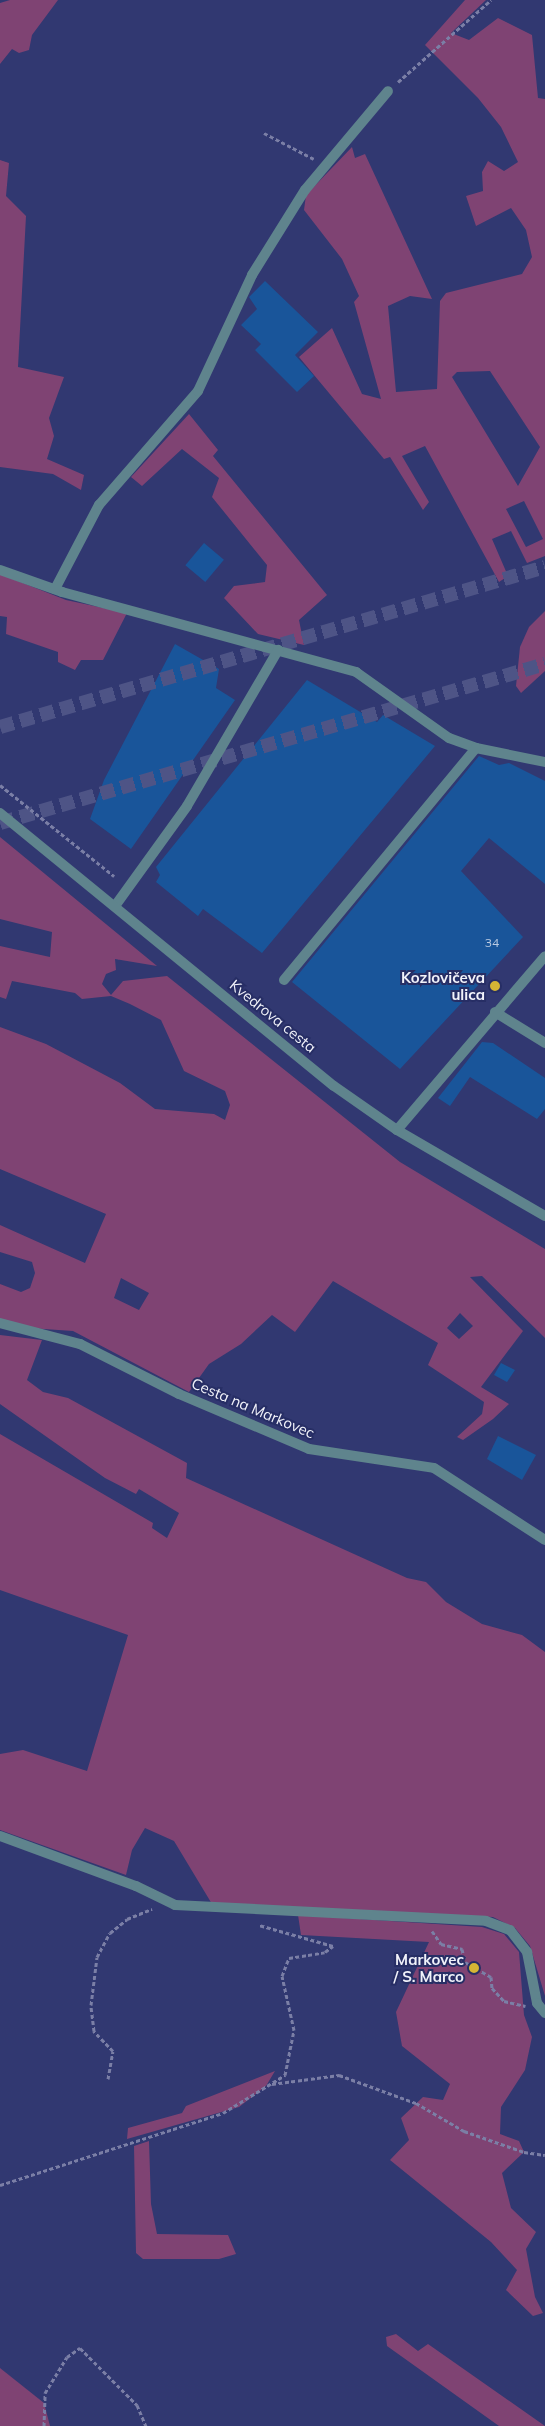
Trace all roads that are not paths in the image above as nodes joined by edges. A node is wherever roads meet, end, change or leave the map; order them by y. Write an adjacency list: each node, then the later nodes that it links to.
1 (388, 91): 3 (street)
2 (0, 570): 3 (street)
3 (55, 589): 4 (street)
4 (278, 650): 5 (street); 8 (street)
5 (476, 748): 6 (street); 10 (street)
6 (545, 762)
7 (0, 813): 8 (street, Kvedrova cesta)
8 (115, 906): 13 (street, Kvedrova cesta)
9 (545, 956): 11 (street)
10 (284, 980)
11 (495, 1012): 12 (street); 13 (street)
12 (545, 1043)
13 (397, 1130): 14 (street, Kvedrova cesta)
14 (545, 1216)
15 (0, 1324): 16 (street, Cesta na Markovec)
16 (545, 1540)
17 (0, 1836): 18 (street)
18 (545, 2013)

